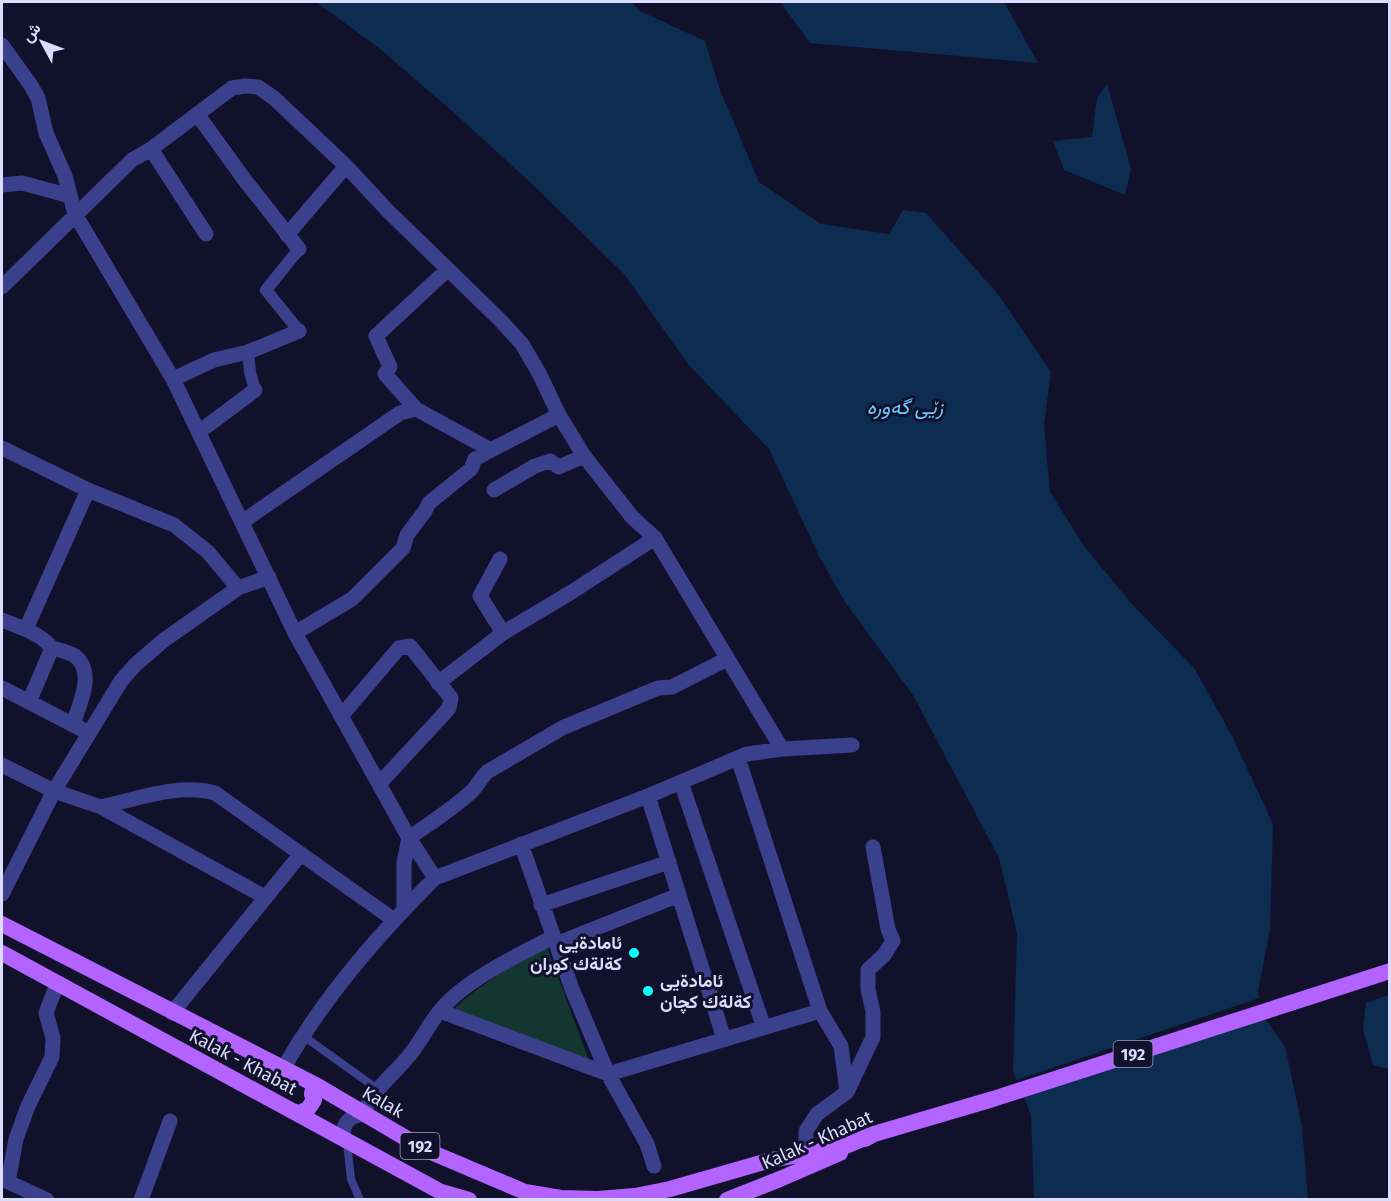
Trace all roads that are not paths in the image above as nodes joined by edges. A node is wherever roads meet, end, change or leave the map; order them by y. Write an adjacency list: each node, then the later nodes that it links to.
1 (3, 51): 6 (street)
2 (197, 114): 3 (street); 4 (street); 9 (street)
3 (151, 149): 7 (street); 8 (street)
4 (346, 166): 9 (street); 11 (street)
5 (2, 185): 6 (street)
6 (70, 196): 7 (street)
7 (75, 214): 12 (street); 15 (street)
8 (206, 234)
9 (287, 235): 10 (street)
10 (299, 249): 13 (street)
11 (447, 270): 17 (street); 18 (street)
12 (2, 286)
13 (299, 331): 14 (street)
14 (248, 352): 15 (street); 16 (street)
15 (173, 379): 19 (street)
16 (255, 390): 19 (street)
17 (416, 409): 21 (street); 25 (street)
18 (560, 416): 21 (street); 22 (street)
19 (199, 432): 25 (street)
20 (2, 448): 23 (street)
21 (491, 450): 32 (street)
22 (584, 456): 24 (street); 26 (street)
23 (88, 490): 29 (street); 31 (street)
24 (494, 490)
25 (242, 522): 28 (street)
26 (655, 538): 33 (street); 35 (street)
27 (500, 559): 33 (street)
28 (269, 577): 29 (street); 32 (street)
29 (238, 588): 41 (street)
30 (2, 620): 31 (street)
31 (26, 629): 34 (street)
32 (295, 633): 39 (street)
33 (503, 633): 36 (street)
34 (52, 648): 38 (street); 40 (street)
35 (727, 660): 43 (street); 51 (street)
36 (438, 683): 39 (street); 47 (street)
37 (2, 688): 38 (street)
38 (29, 702): 40 (street)
39 (342, 715): 47 (street)
40 (73, 725): 41 (street)
41 (89, 733): 48 (street)
42 (852, 745): 43 (street)
43 (782, 749): 44 (street)
44 (738, 758): 46 (street); 69 (street)
45 (2, 765): 48 (street)
46 (681, 782): 49 (street); 71 (street)
47 (379, 784): 51 (street)
48 (54, 791): 50 (street); 56 (street)
49 (648, 796): 52 (street); 55 (street)
50 (101, 807): 54 (street); 60 (street)
51 (409, 838): 57 (street); 62 (street)
52 (521, 844): 57 (street); 61 (street)
53 (873, 847): 78 (street)
54 (300, 855): 60 (street); 62 (street)
55 (669, 862): 59 (street); 61 (street)
56 (6, 874): 58 (street)
57 (435, 878): 62 (street)
58 (2, 894)
59 (679, 895): 64 (street); 73 (street)
60 (265, 897): 70 (street)
61 (541, 905): 64 (street)
62 (399, 914): 72 (street)
63 (2, 924): 70 (main road, Kalak / 192)
64 (554, 941): 68 (street); 75 (street)
65 (2, 953): 67 (main road, Kalak - Khabat / 192)
66 (1389, 971): 82 (main road, Kalak - Khabat / 192)
67 (57, 984): 79 (main road, Kalak - Khabat / 192); 86 (street)
68 (440, 1011): 75 (street); 77 (street)
69 (819, 1011): 71 (street); 78 (street)
70 (172, 1012): 74 (main road, Kalak / 192)
71 (764, 1028): 73 (street)
72 (303, 1035): 74 (street); 77 (lane)
73 (724, 1039): 75 (street)
74 (283, 1069): 76 (main road, Kalak / 192)
75 (608, 1074): 85 (street)
76 (314, 1084): 79 (main road); 80 (main road, Kalak / 192)
77 (376, 1088): 80 (street)
78 (847, 1092): 84 (street)
79 (292, 1111): 83 (main road, Kalak - Khabat / 192)
80 (363, 1114): 83 (street); 84 (main road, Kalak / 192)
81 (170, 1121): 88 (street)
82 (874, 1134): 84 (main road, Kalak / 192); 91 (main road, Kalak - Khabat / 192)
83 (347, 1141): 89 (lane); 90 (main road, Kalak - Khabat / 192)
84 (806, 1153)
85 (654, 1166)
86 (4, 1180): 87 (street)
87 (47, 1200)
88 (141, 1200)
89 (360, 1200)
90 (469, 1200)
91 (727, 1200)

